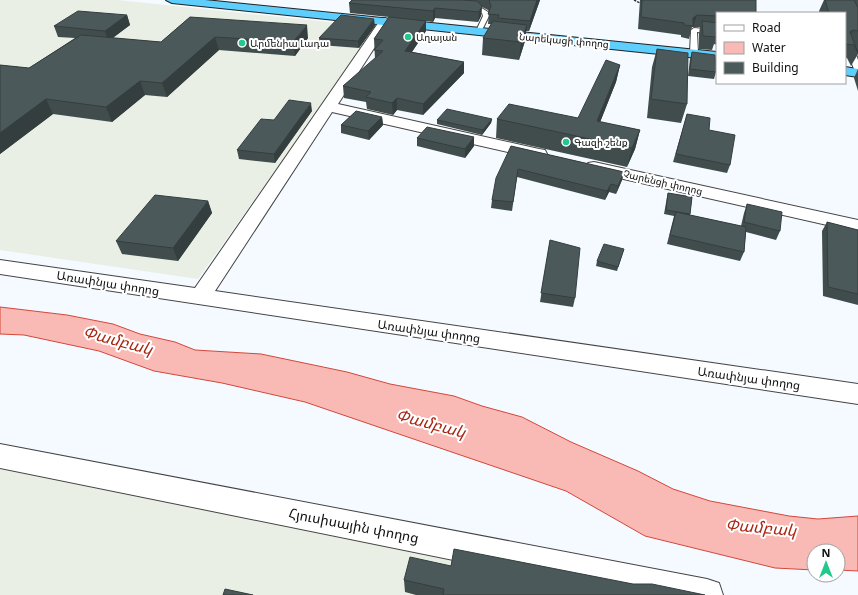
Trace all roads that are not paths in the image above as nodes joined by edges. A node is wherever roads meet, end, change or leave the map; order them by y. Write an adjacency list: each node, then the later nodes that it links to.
1 (172, 0): 3 (highway, Նարեկացի փողոց)
2 (463, 7): 4 (lane)
3 (385, 22): 4 (highway, Նարեկացի փողոց); 13 (street)
4 (479, 31): 8 (highway, Նարեկացի փողոց)
5 (716, 32): 8 (lane)
6 (847, 45): 7 (lane); 10 (lane)
7 (858, 46)
8 (694, 53): 9 (highway, Նարեկացի փողոց)
9 (716, 56)
10 (858, 69)
11 (846, 71): 12 (highway)
12 (858, 73)
13 (328, 106): 14 (street); 18 (street)
14 (554, 157)
15 (577, 163): 16 (street, Չարենցի փողոց)
16 (858, 226)
17 (0, 267): 18 (street, Առափնյա փողոց)
18 (200, 297): 19 (street, Առափնյա փողոց)
19 (858, 394)
20 (0, 456): 21 (street, Հյուսիսային փողոց)
21 (708, 595)

